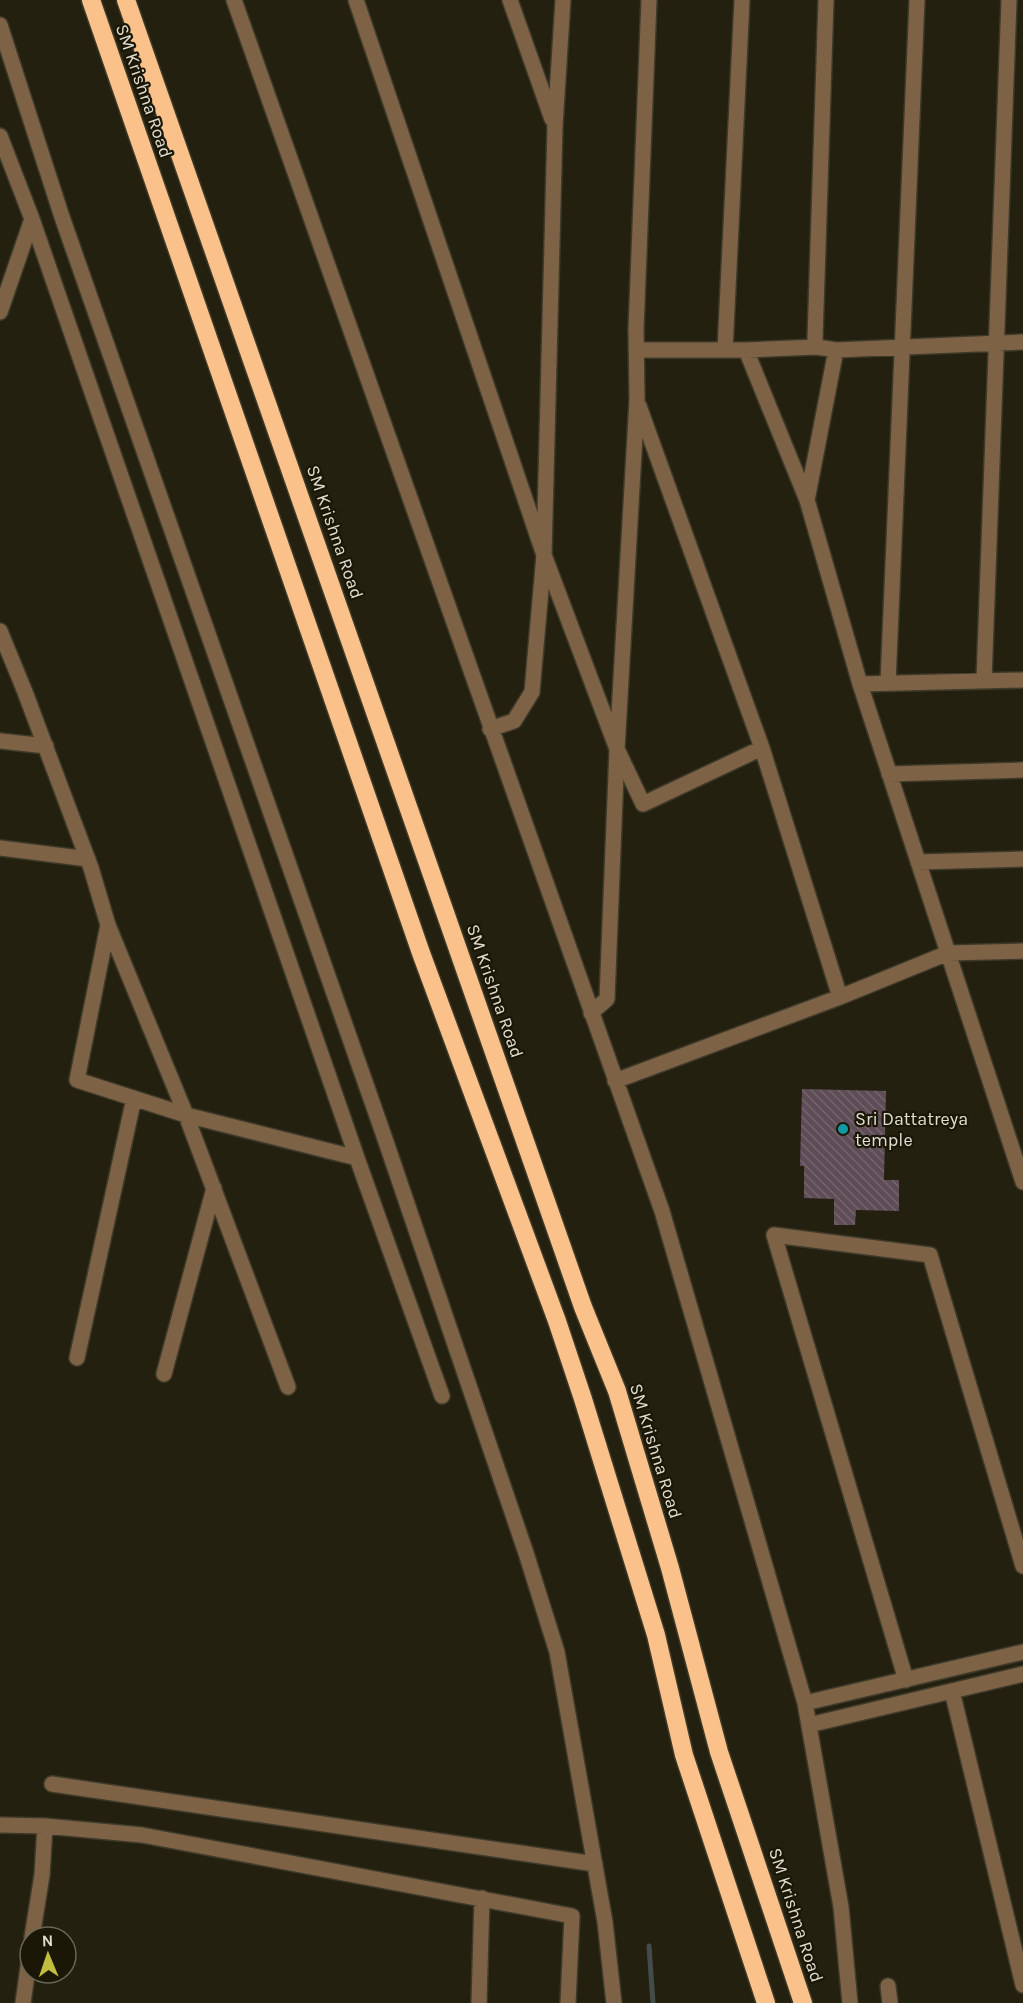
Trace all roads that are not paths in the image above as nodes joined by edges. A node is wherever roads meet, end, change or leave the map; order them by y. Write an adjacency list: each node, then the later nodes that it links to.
1 (91, 0): 79 (highway, SM Krishna Road)
2 (126, 0): 80 (highway, SM Krishna Road)
3 (234, 0): 33 (street, SM Krishna Road)
4 (356, 0): 27 (street)
5 (510, 0): 13 (street)
6 (563, 0): 13 (street)
7 (649, 0): 21 (street)
8 (742, 0): 22 (street)
9 (826, 0): 19 (street)
10 (917, 0): 20 (street)
11 (1009, 0): 17 (street)
12 (0, 25): 69 (street)
13 (555, 126): 27 (street)
14 (0, 136): 15 (street)
15 (32, 219): 16 (street); 52 (street)
16 (0, 312)
17 (996, 342): 18 (street); 20 (street); 29 (street)
18 (1023, 342)
19 (817, 347): 23 (street); 24 (street)
20 (902, 347): 24 (street); 31 (street)
21 (636, 350): 22 (street); 25 (street)
22 (725, 350): 23 (street)
23 (746, 350): 26 (street)
24 (836, 350): 26 (street)
25 (637, 400): 36 (street); 37 (street)
26 (807, 500): 32 (street)
27 (544, 555): 33 (street); 36 (street)
28 (0, 631): 35 (street)
29 (984, 680): 30 (street); 31 (street)
30 (1023, 680)
31 (888, 683): 32 (street)
32 (860, 684): 39 (street)
33 (490, 729): 48 (street, SM Krishna Road)
34 (0, 741): 35 (street)
35 (46, 746): 41 (street)
36 (617, 748): 37 (street); 48 (street)
37 (762, 748): 47 (street)
38 (1023, 770): 39 (street)
39 (890, 774): 43 (street)
40 (0, 848): 41 (street)
41 (88, 859): 44 (street)
42 (1023, 860): 43 (street)
43 (918, 862): 46 (street)
44 (108, 925): 50 (street); 51 (street)
45 (1023, 951): 46 (street)
46 (948, 953): 47 (street); 53 (street)
47 (840, 997): 49 (street)
48 (591, 1014): 49 (street, SM Krishna Road)
49 (615, 1081): 64 (street, SM Krishna Road)
50 (134, 1098): 51 (street); 55 (street)
51 (186, 1114): 52 (street); 54 (street)
52 (357, 1158): 58 (street)
53 (1023, 1182)
54 (214, 1188): 56 (street); 57 (street)
55 (77, 1358)
56 (164, 1374)
57 (288, 1387)
58 (442, 1396)
59 (1023, 1566): 62 (street)
60 (1023, 1652): 62 (street)
61 (1023, 1674): 63 (street)
62 (906, 1680): 64 (street)
63 (952, 1691): 65 (street); 73 (street)
64 (805, 1703): 65 (street, SM Krishna Road)
65 (809, 1725): 81 (street, SM Krishna Road)
66 (52, 1784): 69 (street)
67 (0, 1826): 68 (street)
68 (45, 1826): 70 (street); 71 (street)
69 (595, 1864): 78 (street)
70 (482, 1898): 76 (street); 77 (street)
71 (34, 1925)
72 (26, 1985): 75 (street)
73 (1023, 1985)
74 (888, 1986): 82 (street)
75 (23, 2003)
76 (478, 2003)
77 (568, 2003)
78 (614, 2003)
79 (766, 2003)
80 (803, 2003)
81 (850, 2003)
82 (890, 2003)

